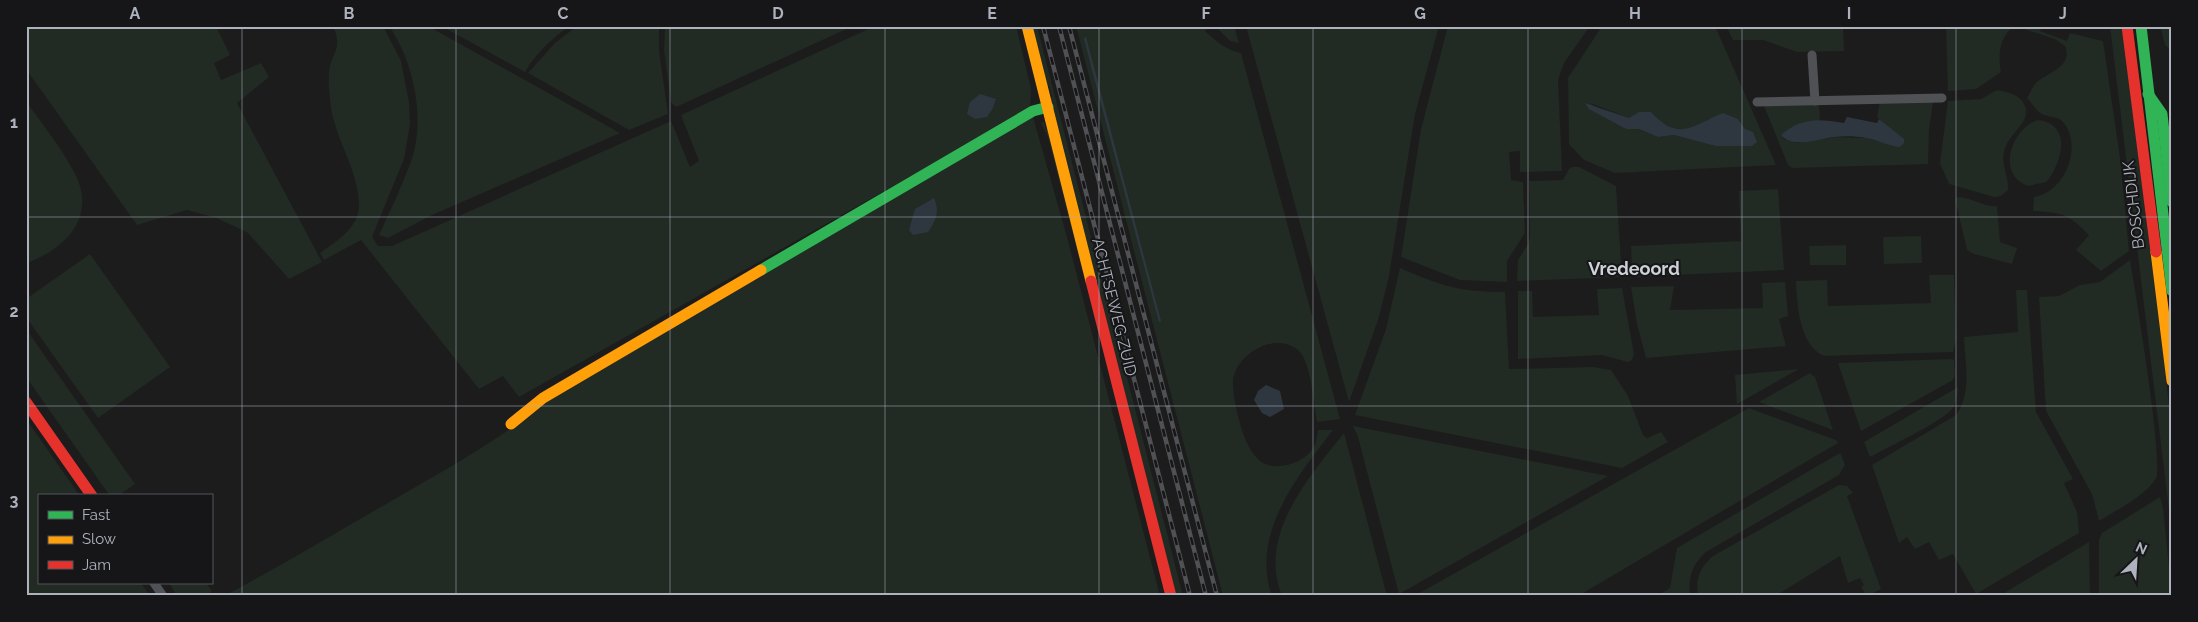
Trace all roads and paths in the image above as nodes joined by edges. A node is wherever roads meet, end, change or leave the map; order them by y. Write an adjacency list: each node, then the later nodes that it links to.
1 (1027, 26): 9 (street, ACHTSEWEG ZUID)
2 (2127, 26): 12 (street, BOSCHDIJK)
3 (2141, 26): 5 (street, BOSCHDIJK)
4 (1812, 55): 7 (street)
5 (2148, 93): 10 (street, BOSCHDIJK); 11 (street, BOSCHDIJK)
6 (1942, 98): 7 (street)
7 (1814, 101): 8 (street)
8 (1757, 102)
9 (1048, 107): 14 (street); 18 (street, ACHTSEWEG ZUID)
10 (2172, 202)
11 (2172, 290)
12 (2172, 381)
13 (26, 402): 15 (street)
14 (511, 424)
15 (91, 494)
16 (155, 584): 17 (street)
17 (163, 596)
18 (1171, 596)

